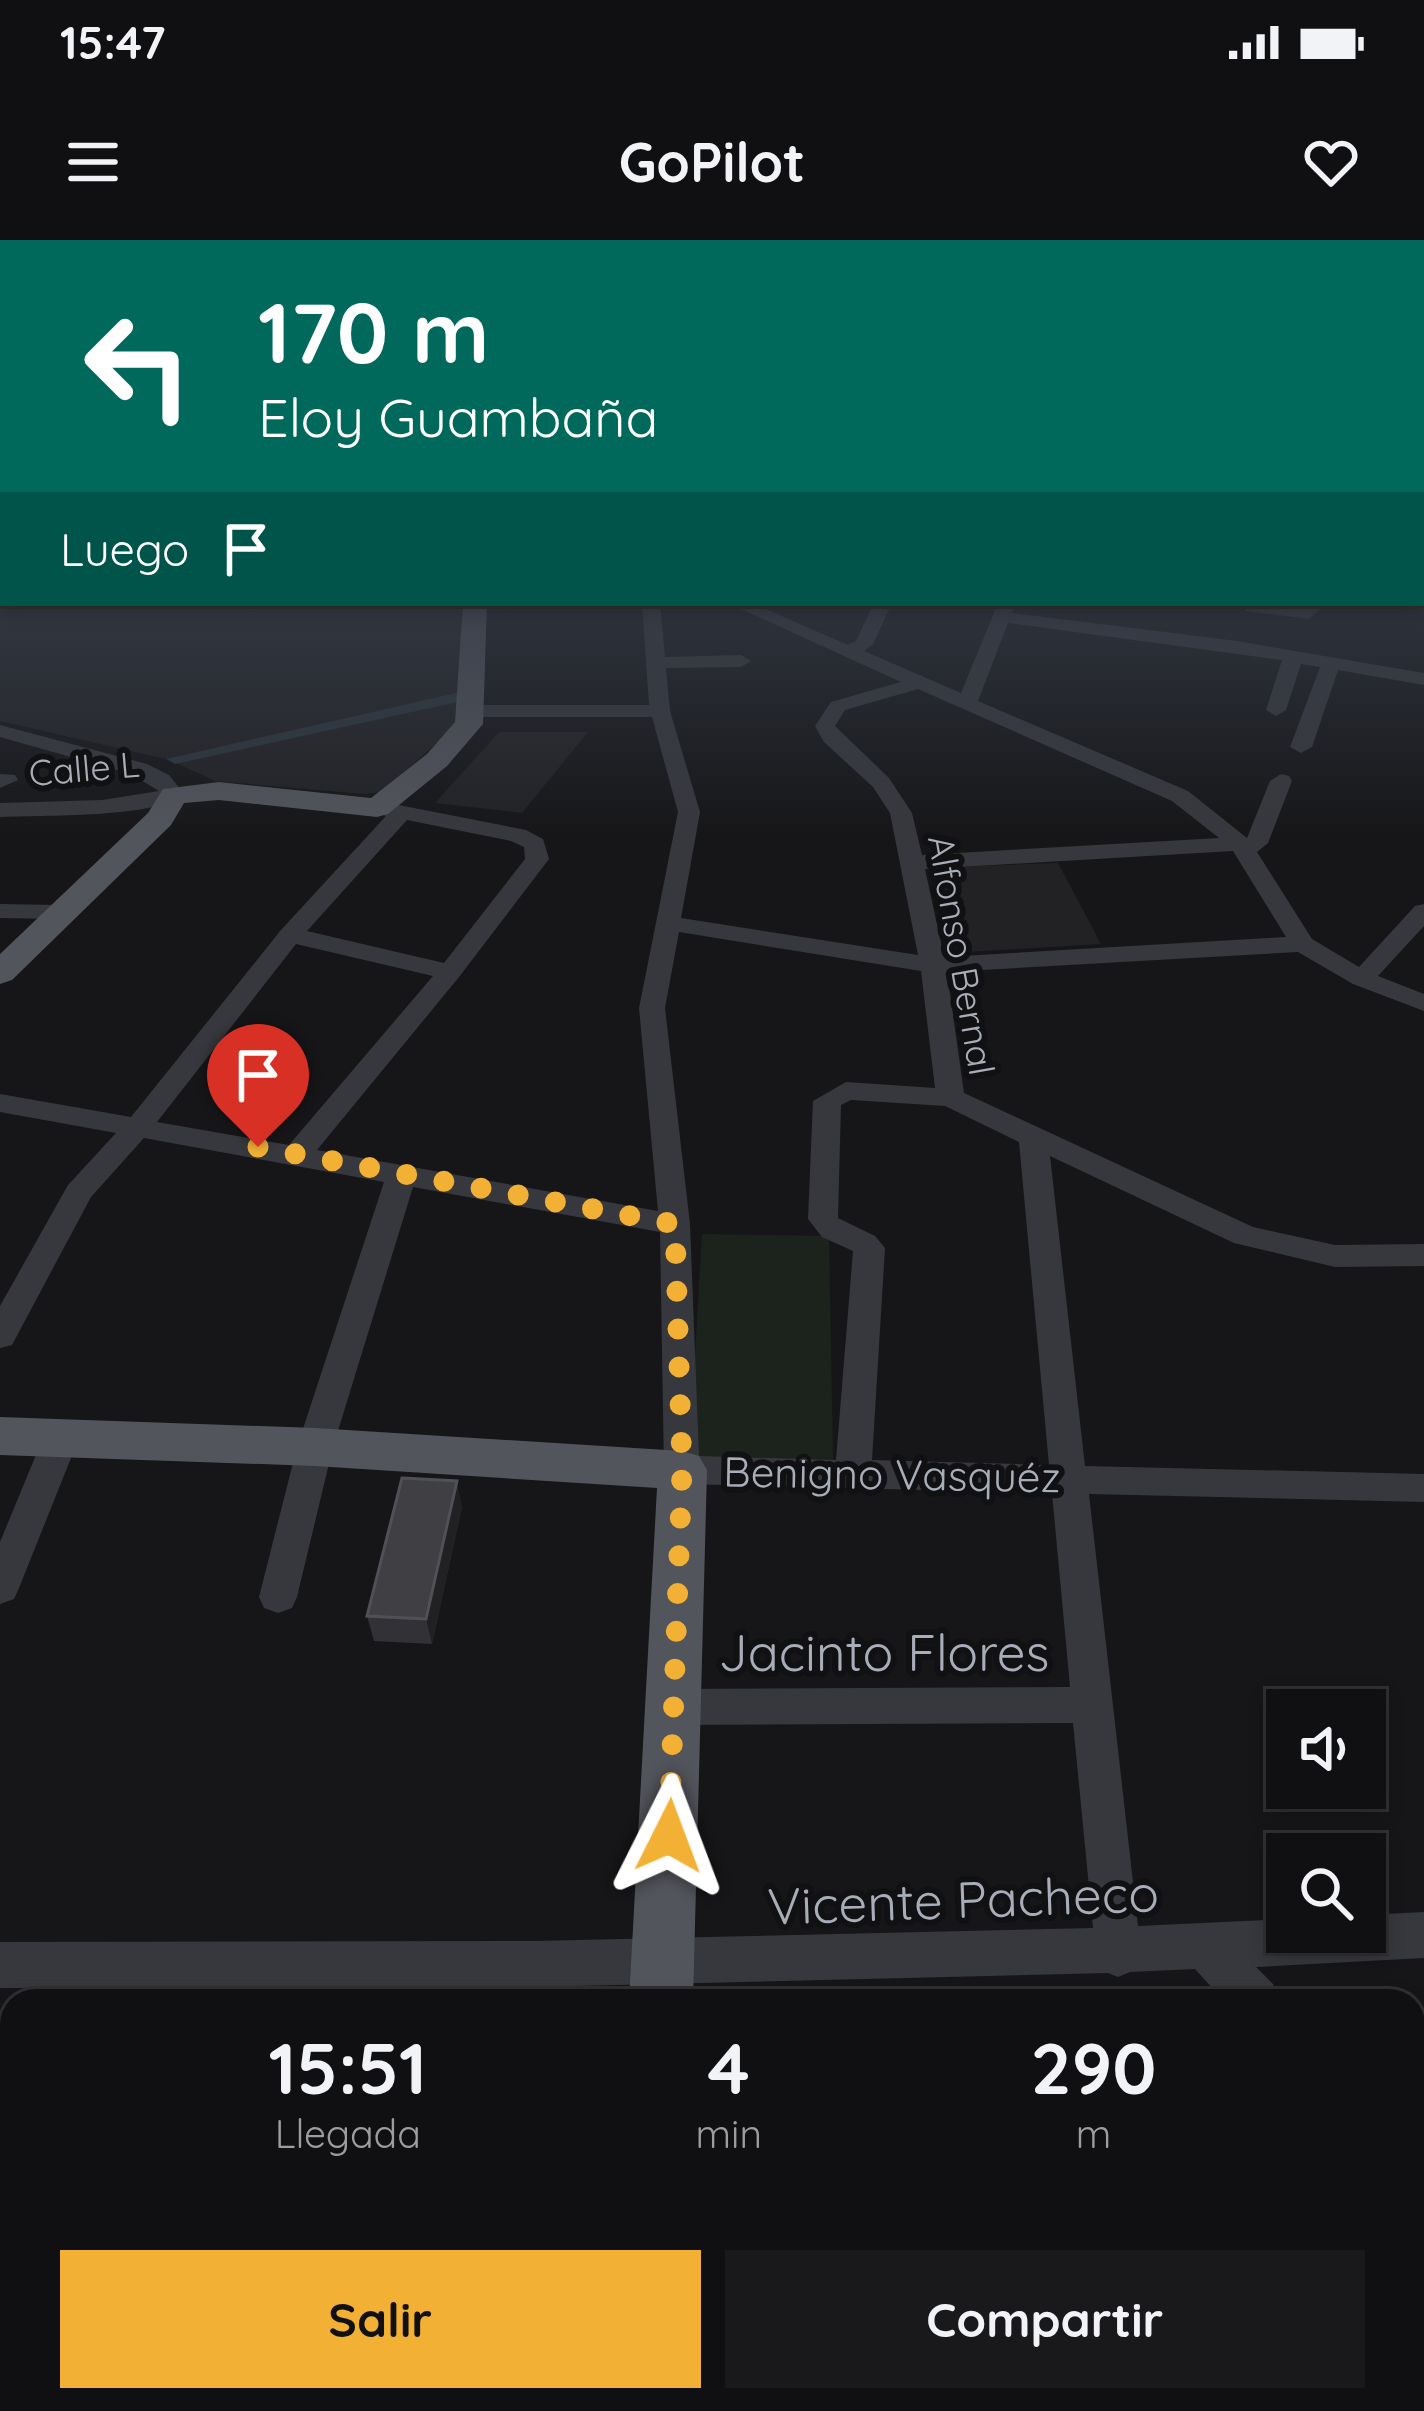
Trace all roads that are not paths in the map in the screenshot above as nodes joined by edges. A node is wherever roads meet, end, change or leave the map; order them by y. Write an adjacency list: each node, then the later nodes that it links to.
1 (474, 636): 18 (main road)
2 (652, 636): 12 (street)
3 (810, 636): 9 (street)
4 (868, 636): 9 (street)
5 (993, 636): 16 (street)
6 (1170, 636): 8 (street)
7 (1236, 636): 8 (street)
8 (1231, 646): 10 (street)
9 (847, 653): 15 (street)
10 (1293, 657): 13 (street); 17 (street)
11 (741, 661): 12 (street)
12 (653, 663): 19 (street)
13 (1331, 663): 14 (street); 21 (street)
14 (1424, 680)
15 (915, 684): 16 (street); 27 (street, Alfonso Bernal)
16 (966, 704): 26 (street)
17 (1276, 710)
18 (472, 711): 19 (street); 24 (main road)
19 (659, 711): 31 (street)
20 (0, 731): 23 (street)
21 (1301, 748)
22 (1281, 781): 26 (street)
23 (174, 795): 24 (main road); 25 (street, Calle L); 30 (main road)
24 (389, 811): 32 (street); 35 (street)
25 (2, 812)
26 (1242, 847): 27 (street); 33 (street)
27 (909, 862): 34 (street, Alfonso Bernal)
28 (1424, 910): 37 (street)
29 (0, 911): 30 (street)
30 (60, 912): 36 (main road)
31 (669, 923): 34 (street); 45 (street)
32 (290, 935): 35 (street); 41 (street)
33 (1303, 944): 34 (street); 37 (street)
34 (933, 965): 39 (street, Alfonso Bernal)
35 (450, 972): 43 (street)
36 (0, 973)
37 (1362, 979): 38 (street)
38 (1424, 1003)
39 (950, 1098): 42 (street, Alfonso Bernal); 52 (street)
40 (0, 1103): 41 (street)
41 (140, 1126): 43 (street); 47 (street)
42 (1033, 1134): 46 (street, Alfonso Bernal); 53 (street)
43 (298, 1154): 44 (street)
44 (401, 1176): 45 (street); 50 (street)
45 (675, 1224): 51 (street)
46 (1424, 1255)
47 (0, 1336)
48 (0, 1436): 49 (main road, Benigno Vasquéz)
49 (61, 1438): 50 (main road, Benigno Vasquéz); 55 (street)
50 (315, 1447): 51 (main road, Benigno Vasquéz); 56 (street)
51 (682, 1470): 52 (street, Benigno Vasquéz); 58 (main road)
52 (853, 1474): 53 (street, Benigno Vasquéz)
53 (1068, 1477): 54 (street, Benigno Vasquéz); 57 (street)
54 (1424, 1488)
55 (0, 1588)
56 (278, 1597)
57 (1093, 1705): 58 (street, Jacinto Flores); 61 (street)
58 (676, 1707): 64 (main road)
59 (1424, 1936): 60 (street, Vicente Pacheco)
60 (1207, 1948): 61 (street, Vicente Pacheco); 65 (street)
61 (1118, 1954): 64 (street, Vicente Pacheco)
62 (0, 1965): 63 (street, Vicente Pacheco)
63 (292, 1984): 64 (street, Vicente Pacheco)
64 (671, 1989)
65 (1245, 1989)

